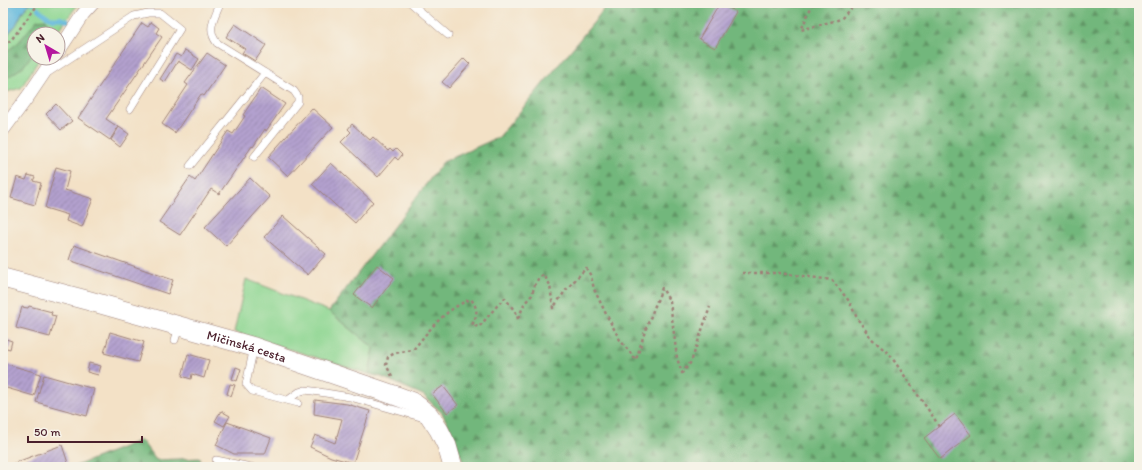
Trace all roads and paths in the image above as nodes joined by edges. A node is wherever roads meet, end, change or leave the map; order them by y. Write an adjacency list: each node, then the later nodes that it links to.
1 (39, 3): 9 (path)
2 (93, 3): 8 (street)
3 (220, 3): 11 (lane)
4 (411, 3): 7 (lane)
5 (813, 3): 6 (path)
6 (856, 3)
7 (448, 35)
8 (66, 40)
9 (3, 46)
10 (49, 66): 12 (street)
11 (265, 73): 15 (lane); 16 (lane)
12 (42, 76): 13 (lane); 14 (street)
13 (130, 108)
14 (3, 130)
15 (254, 157)
16 (190, 166)
17 (742, 273): 25 (path)
18 (3, 278): 20 (street, Mičinská cesta)
19 (710, 307): 21 (path)
20 (254, 348): 21 (street, Mičinská cesta); 22 (lane)
21 (394, 394): 24 (street, Mičinská cesta)
22 (288, 400): 23 (lane); 24 (lane)
23 (298, 403)
24 (433, 422): 28 (street, Mičinská cesta)
25 (939, 427)
26 (216, 460): 27 (lane)
27 (251, 467)
28 (453, 467)

